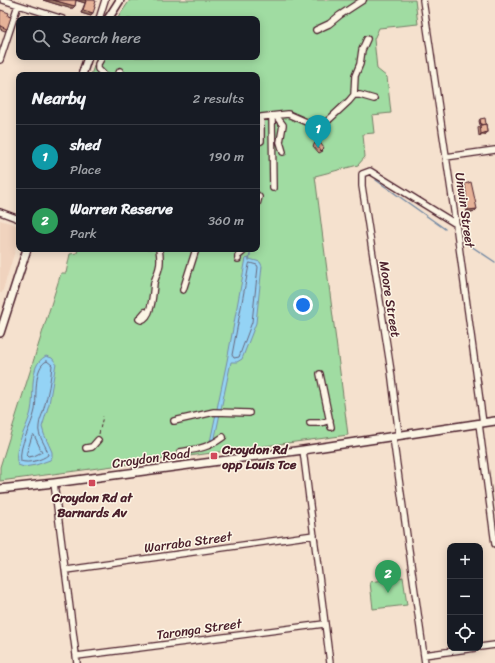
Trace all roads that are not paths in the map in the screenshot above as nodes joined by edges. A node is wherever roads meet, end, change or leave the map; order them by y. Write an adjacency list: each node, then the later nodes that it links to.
1 (3, 0): 6 (street)
2 (105, 0): 8 (street)
3 (120, 0): 9 (main road)
4 (364, 0): 10 (street)
5 (423, 0): 23 (street, Unwin Street)
6 (18, 5): 7 (street); 12 (street)
7 (53, 16)
8 (100, 16)
9 (110, 16)
10 (316, 30)
11 (367, 39): 17 (street)
12 (0, 60)
13 (87, 60): 15 (main road)
14 (101, 60): 16 (street)
15 (83, 72)
16 (102, 72)
17 (354, 95): 18 (street); 19 (street)
18 (374, 99)
19 (274, 116): 20 (street); 22 (street); 24 (street)
20 (260, 141)
21 (495, 150): 23 (street)
22 (283, 152)
23 (446, 157): 27 (street, Unwin Street)
24 (273, 188)
25 (0, 212): 26 (street)
26 (16, 217)
27 (456, 224): 43 (street, Unwin Street); 45 (street, Moore Street)
28 (26, 252): 37 (main road)
29 (159, 252): 35 (street)
30 (195, 252): 33 (street)
31 (243, 252): 32 (street)
32 (238, 259)
33 (183, 290)
34 (145, 312): 35 (street)
35 (143, 320): 36 (street)
36 (141, 327)
37 (0, 334)
38 (320, 374): 42 (street)
39 (249, 413): 40 (street)
40 (174, 421)
41 (495, 421): 43 (main road, Croydon Road)
42 (310, 423)
43 (481, 423): 45 (main road, Croydon Road); 53 (street, Unwin Street)
44 (223, 436): 49 (street)
45 (396, 436): 48 (main road, Croydon Road); 59 (street, Moore Street)
46 (98, 440): 47 (street)
47 (86, 448)
48 (303, 450): 50 (main road, Croydon Road); 52 (street)
49 (180, 452)
50 (54, 483): 51 (main road, Croydon Road); 54 (street)
51 (0, 489)
52 (314, 535): 54 (street, Warraba Street); 55 (street)
53 (495, 544)
54 (66, 570): 60 (street)
55 (324, 624): 60 (street, Taronga Street); 62 (street)
56 (495, 645): 57 (street)
57 (483, 647)
58 (453, 651): 59 (street)
59 (424, 655): 63 (street, Moore Street)
60 (77, 656): 61 (street)
61 (77, 663)
62 (330, 663)
63 (425, 663)

